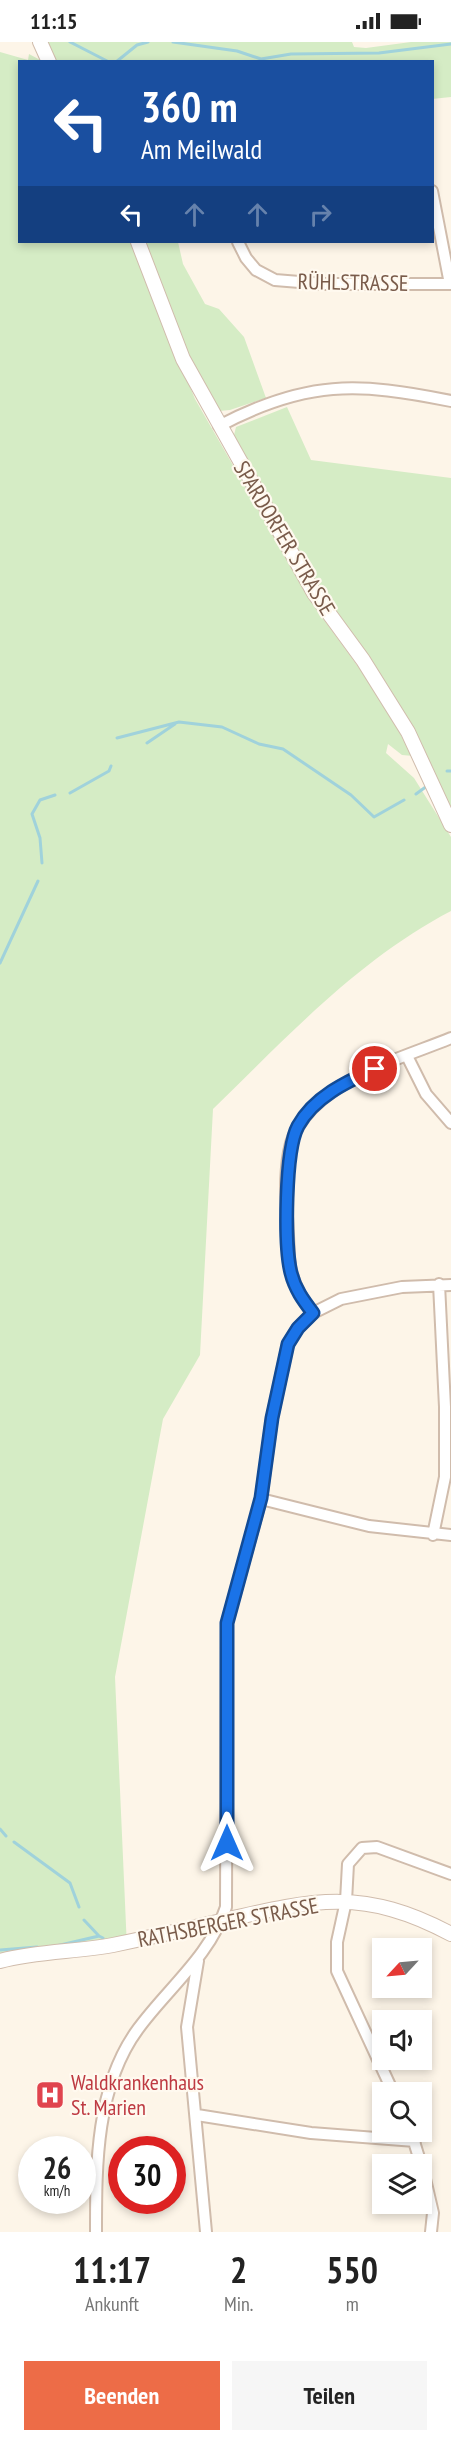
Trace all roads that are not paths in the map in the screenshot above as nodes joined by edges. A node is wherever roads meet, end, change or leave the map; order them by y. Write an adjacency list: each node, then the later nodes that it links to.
1 (40, 42): 2 (street)
2 (49, 60)
3 (434, 201): 6 (street, RÜHLSTRASSE)
4 (138, 243): 8 (street, SPARDORFER STRASSE)
5 (238, 243): 6 (street, RÜHLSTRASSE)
6 (451, 284)
7 (451, 400): 8 (street)
8 (219, 426): 9 (street, SPARDORFER STRASSE)
9 (451, 825)
10 (451, 1038): 11 (street)
11 (407, 1056): 12 (street); 15 (street)
12 (451, 1123)
13 (439, 1284): 14 (street); 15 (street); 17 (street)
14 (451, 1285)
15 (313, 1313): 16 (street)
16 (261, 1498): 17 (street); 21 (street)
17 (433, 1535): 18 (street)
18 (451, 1535)
19 (451, 1875): 20 (street)
20 (346, 1901): 21 (street, RATHSBERGER STRASSE); 22 (street, RATHSBERGER STRASSE); 25 (street)
21 (221, 1921): 23 (street); 24 (street, RATHSBERGER STRASSE)
22 (451, 1934)
23 (198, 1959): 26 (street); 29 (street)
24 (0, 1961)
25 (388, 2082)
26 (197, 2115): 27 (street); 30 (street)
27 (372, 2135)
28 (432, 2209): 31 (street)
29 (96, 2232)
30 (206, 2232)
31 (431, 2232)

